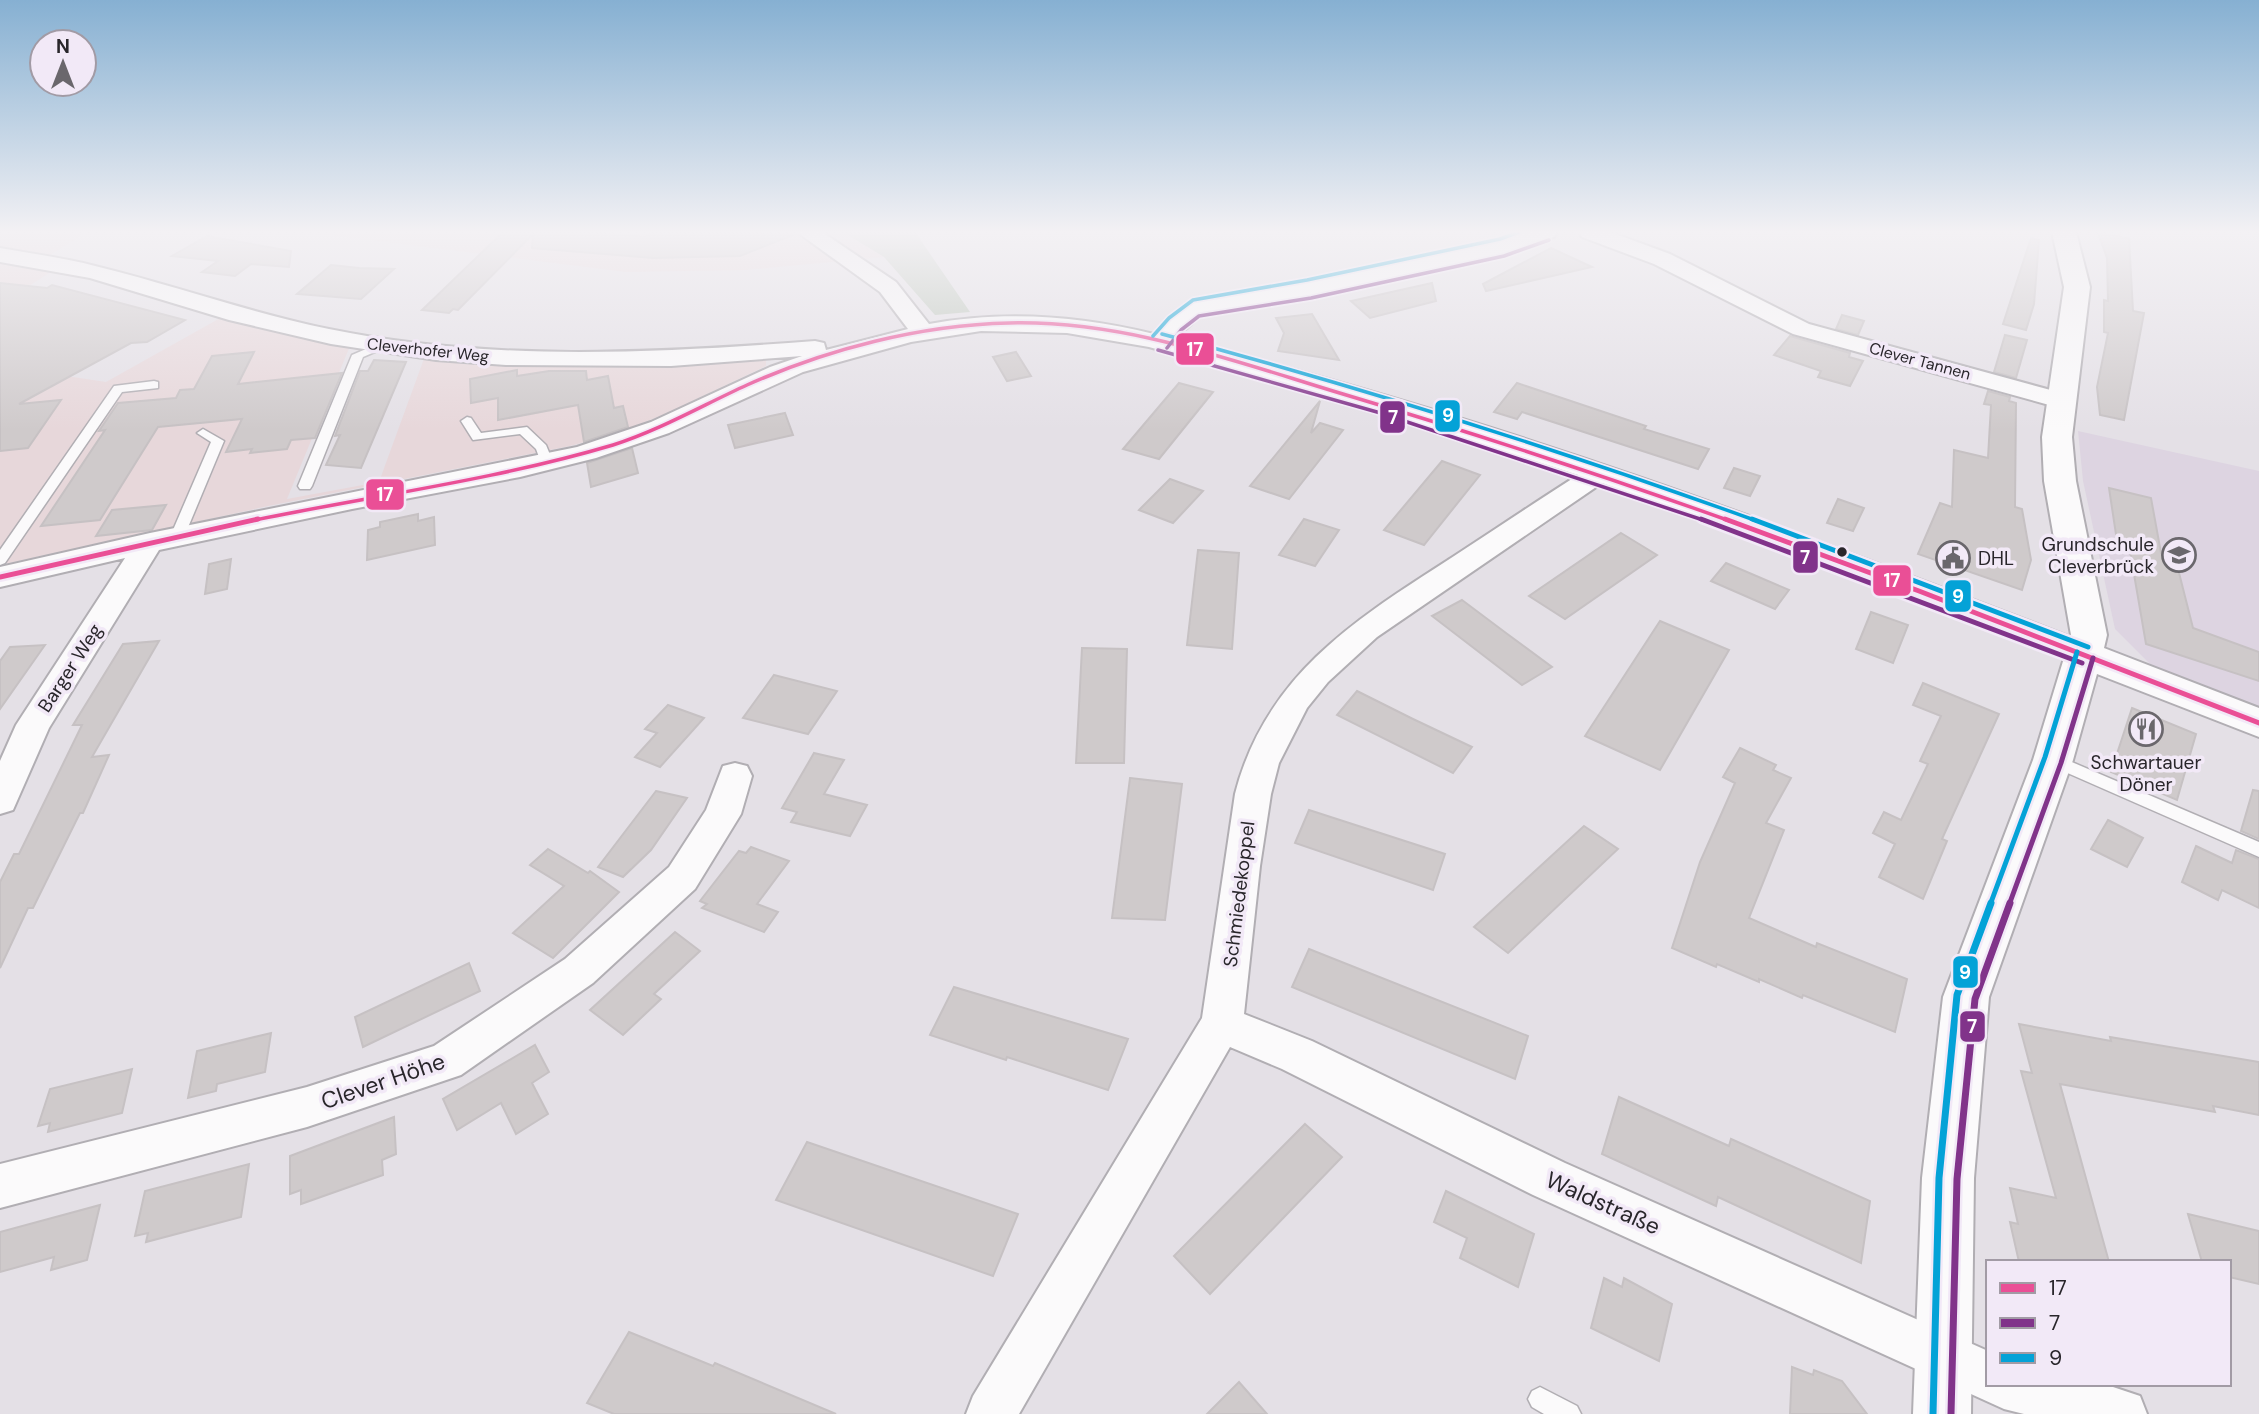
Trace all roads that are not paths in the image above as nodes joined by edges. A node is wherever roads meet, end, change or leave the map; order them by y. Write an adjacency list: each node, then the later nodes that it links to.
1 (180, 298): 8 (street, Cleverhofer Weg)
2 (897, 298): 6 (street)
3 (1255, 298): 7 (street)
4 (1739, 298): 11 (street, Clever Tannen)
5 (2075, 298): 11 (street)
6 (924, 333): 7 (street); 9 (street)
7 (1160, 342): 15 (street)
8 (380, 346): 9 (street, Cleverhofer Weg); 16 (lane)
9 (867, 346): 14 (street)
10 (154, 385): 18 (lane)
11 (2060, 400): 20 (street)
12 (467, 421): 14 (lane)
13 (203, 433): 17 (lane)
14 (547, 462): 17 (street)
15 (1598, 474): 20 (street); 26 (street, Schmiedekoppel)
16 (305, 486)
17 (164, 540): 19 (street); 24 (street, Barger Weg)
18 (0, 560)
19 (0, 577)
20 (2085, 655): 21 (street); 22 (street)
21 (2259, 723)
22 (2053, 760): 25 (lane); 28 (street)
23 (736, 776): 27 (street, Clever Höhe)
24 (0, 800)
25 (2259, 850)
26 (1221, 1024): 28 (street, Waldstraße); 32 (street, Schmiedekoppel)
27 (0, 1186)
28 (1942, 1357): 29 (street, Waldstraße); 34 (street)
29 (1986, 1376)
30 (2012, 1386): 35 (street)
31 (1540, 1399): 33 (lane)
32 (991, 1414)
33 (1569, 1414)
34 (1942, 1414)
35 (2122, 1414)

